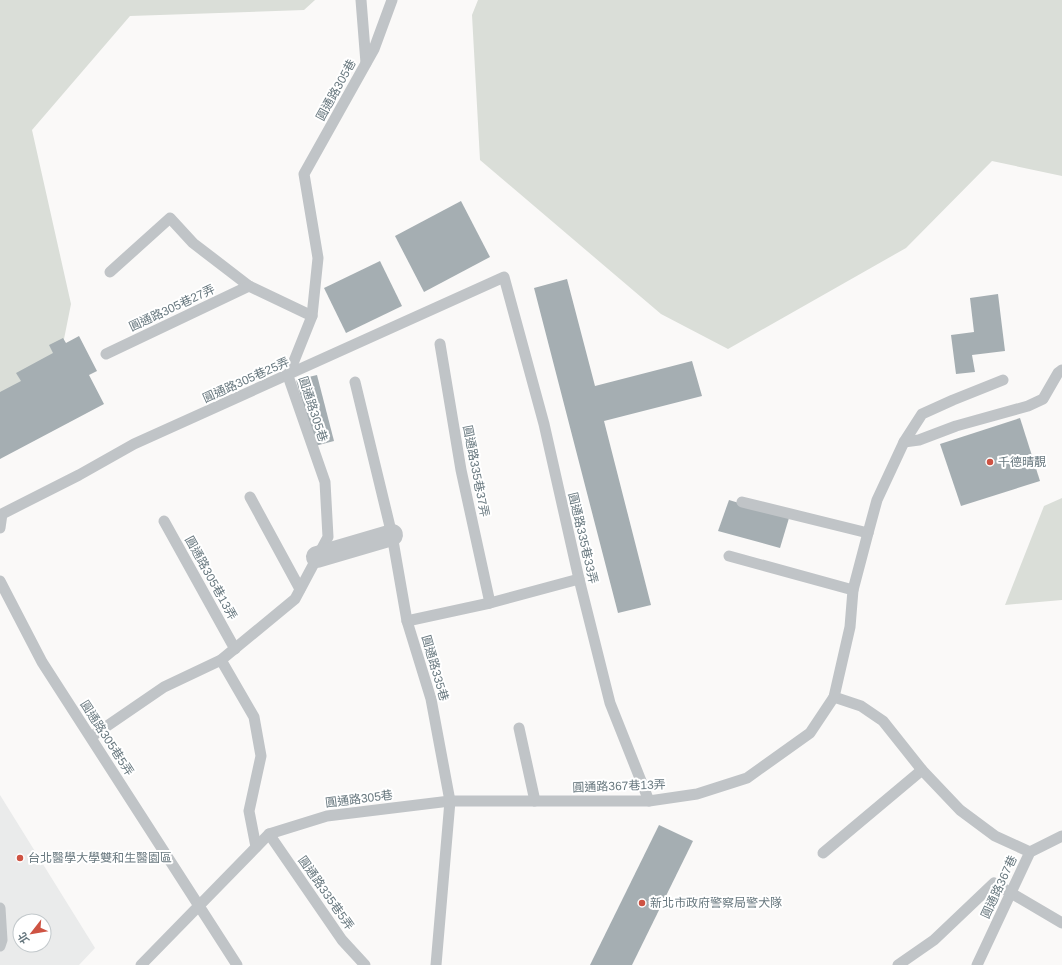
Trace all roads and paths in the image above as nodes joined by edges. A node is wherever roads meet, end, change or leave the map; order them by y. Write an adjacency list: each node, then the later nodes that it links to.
1 (361, 0): 3 (lane)
2 (392, 0): 3 (lane, 圓通路305巷)
3 (366, 64): 7 (lane, 圓通路305巷)
4 (110, 272): 6 (lane)
5 (504, 277): 11 (lane, 圓通路305巷25弄); 23 (lane, 圓通路335巷33弄)
6 (249, 286): 7 (lane); 9 (lane, 圓通路305巷27弄)
7 (312, 316): 11 (lane, 圓通路305巷)
8 (440, 344): 27 (lane, 圓通路335巷37弄)
9 (106, 354)
10 (1062, 370): 14 (lane)
11 (288, 376): 18 (lane, 圓通路305巷25弄); 22 (lane, 圓通路305巷)
12 (1002, 380): 14 (lane)
13 (355, 382): 20 (lane, 圓通路335巷)
14 (904, 442): 19 (lane)
15 (250, 497): 25 (lane)
16 (742, 502): 19 (lane)
17 (164, 521): 29 (lane, 圓通路305巷13弄)
18 (0, 528)
19 (868, 533): 26 (lane)
20 (392, 535): 22 (street); 28 (lane, 圓通路335巷)
21 (729, 556): 26 (lane)
22 (317, 557): 25 (lane, 圓通路305巷)
23 (579, 579): 27 (lane); 37 (lane, 圓通路335巷33弄)
24 (0, 581): 33 (lane, 圓通路305巷5弄)
25 (300, 589): 29 (lane, 圓通路305巷)
26 (853, 590): 31 (lane)
27 (490, 603): 28 (lane)
28 (407, 621): 35 (lane, 圓通路335巷)
29 (235, 649): 30 (lane, 圓通路305巷)
30 (221, 660): 33 (lane, 圓通路305巷); 40 (lane)
31 (834, 697): 34 (lane); 37 (lane, 圓通路367巷13弄)
32 (519, 728): 36 (lane)
33 (91, 737): 44 (lane, 圓通路305巷5弄)
34 (922, 770): 41 (lane); 42 (lane)
35 (450, 801): 36 (lane, 圓通路367巷13弄); 38 (lane, 圓通路305巷); 51 (lane, 圓通路335巷)
36 (536, 801): 37 (lane, 圓通路367巷13弄)
37 (649, 801)
38 (269, 834): 40 (lane, 圓通路305巷); 50 (lane, 圓通路335巷5弄)
39 (1062, 836): 41 (lane, 圓通路367巷)
40 (256, 848): 44 (lane, 圓通路305巷)
41 (1030, 852): 43 (lane, 圓通路367巷)
42 (823, 853)
43 (1011, 893): 46 (lane); 52 (lane); 53 (lane, 圓通路367巷)
44 (198, 906): 48 (lane, 圓通路305巷); 49 (lane, 圓通路305巷5弄)
45 (0, 908): 47 (lane)
46 (1062, 923)
47 (0, 946)
48 (141, 965)
49 (237, 965)
50 (365, 965)
51 (436, 965)
52 (898, 965)
53 (977, 965)

